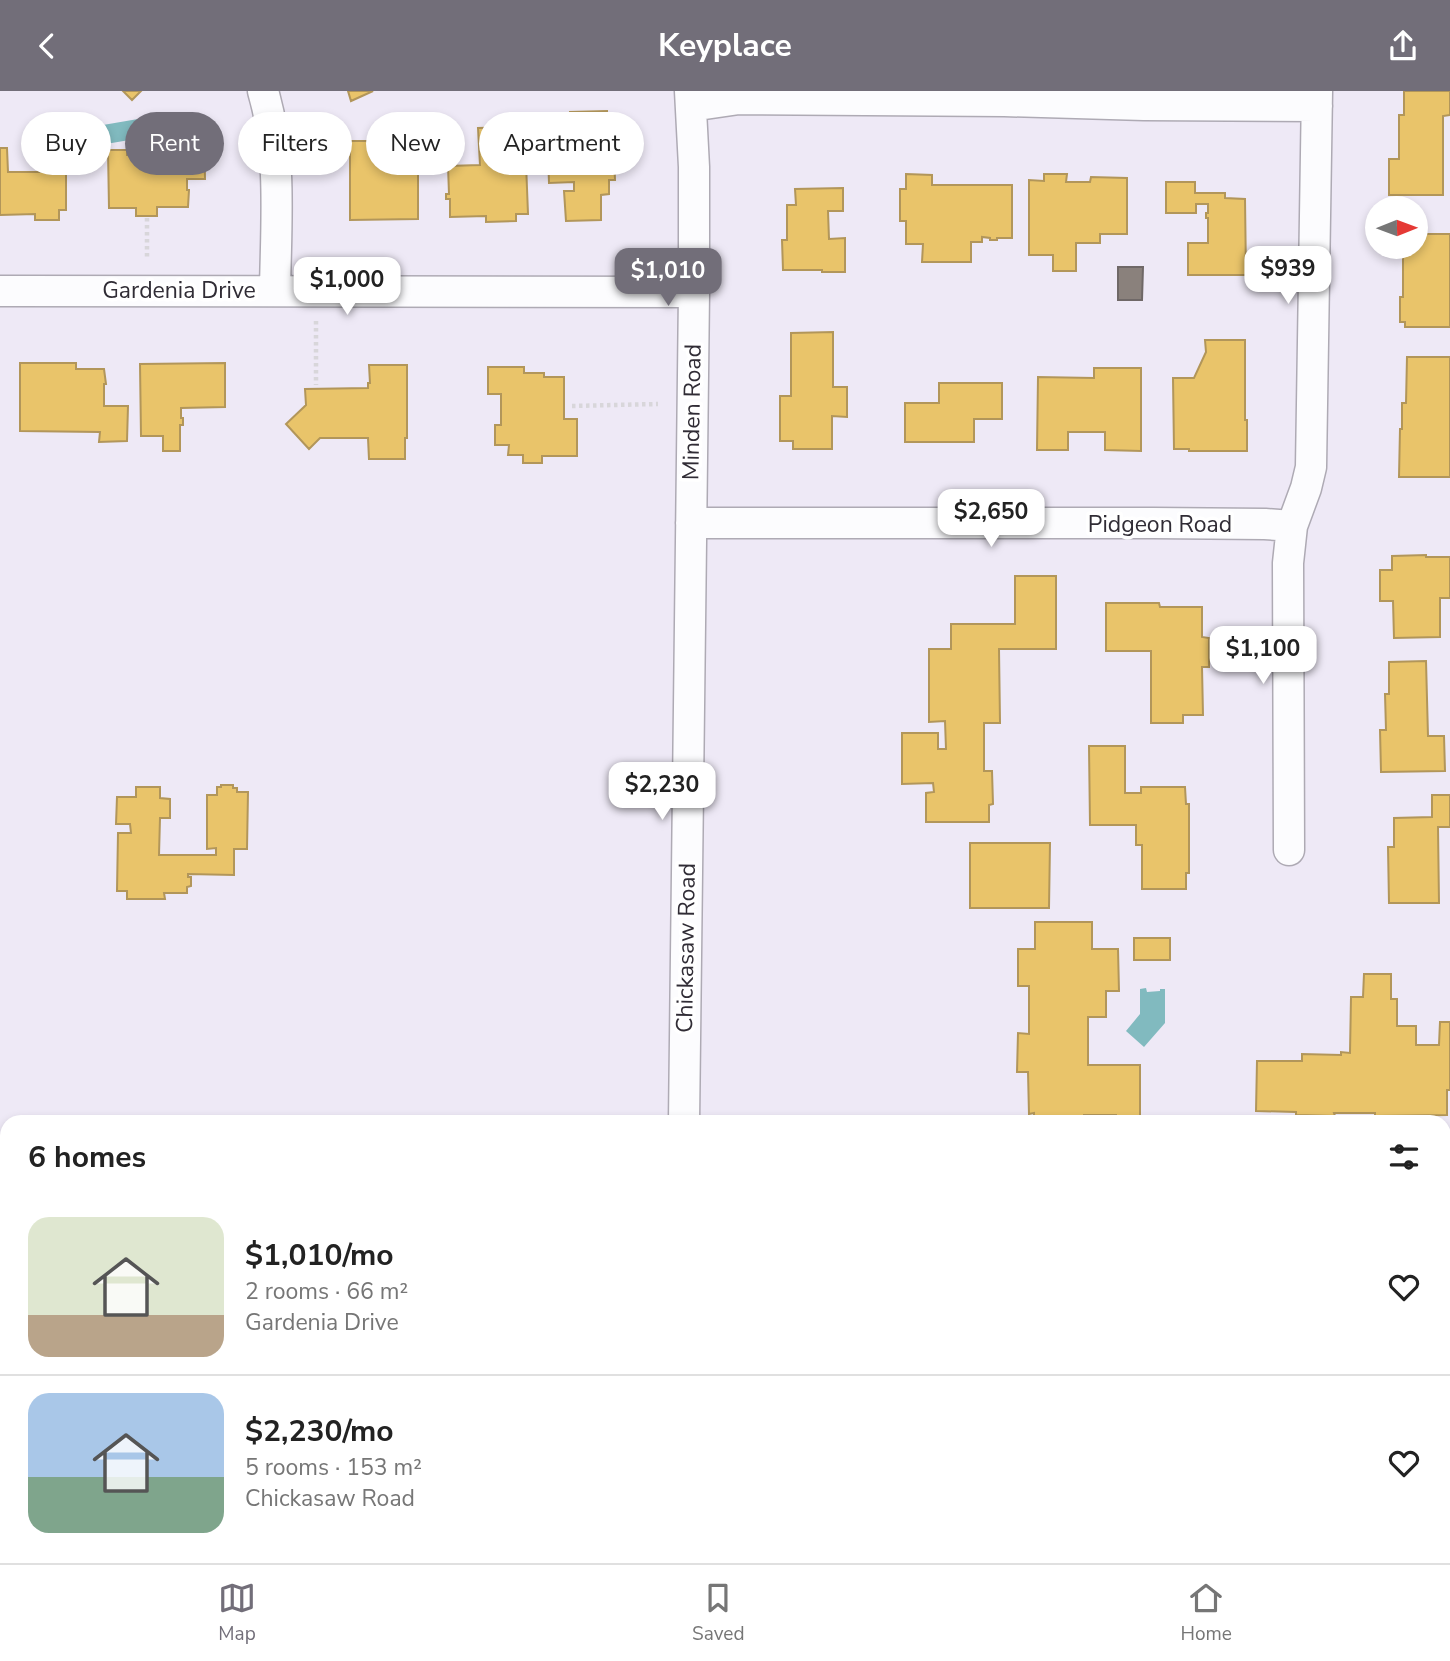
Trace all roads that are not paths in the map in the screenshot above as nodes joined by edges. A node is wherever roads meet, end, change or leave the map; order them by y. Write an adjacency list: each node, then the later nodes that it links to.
1 (262, 91): 4 (street)
2 (691, 98): 3 (street); 6 (street, Minden Road)
3 (1317, 98): 8 (street)
4 (275, 290): 5 (street, Gardenia Drive); 6 (street, Gardenia Drive)
5 (0, 291)
6 (694, 292): 7 (street, Minden Road)
7 (691, 523): 8 (street, Pidgeon Road); 10 (street, Chickasaw Road)
8 (1292, 526): 9 (street)
9 (1289, 850)
10 (684, 1115)

